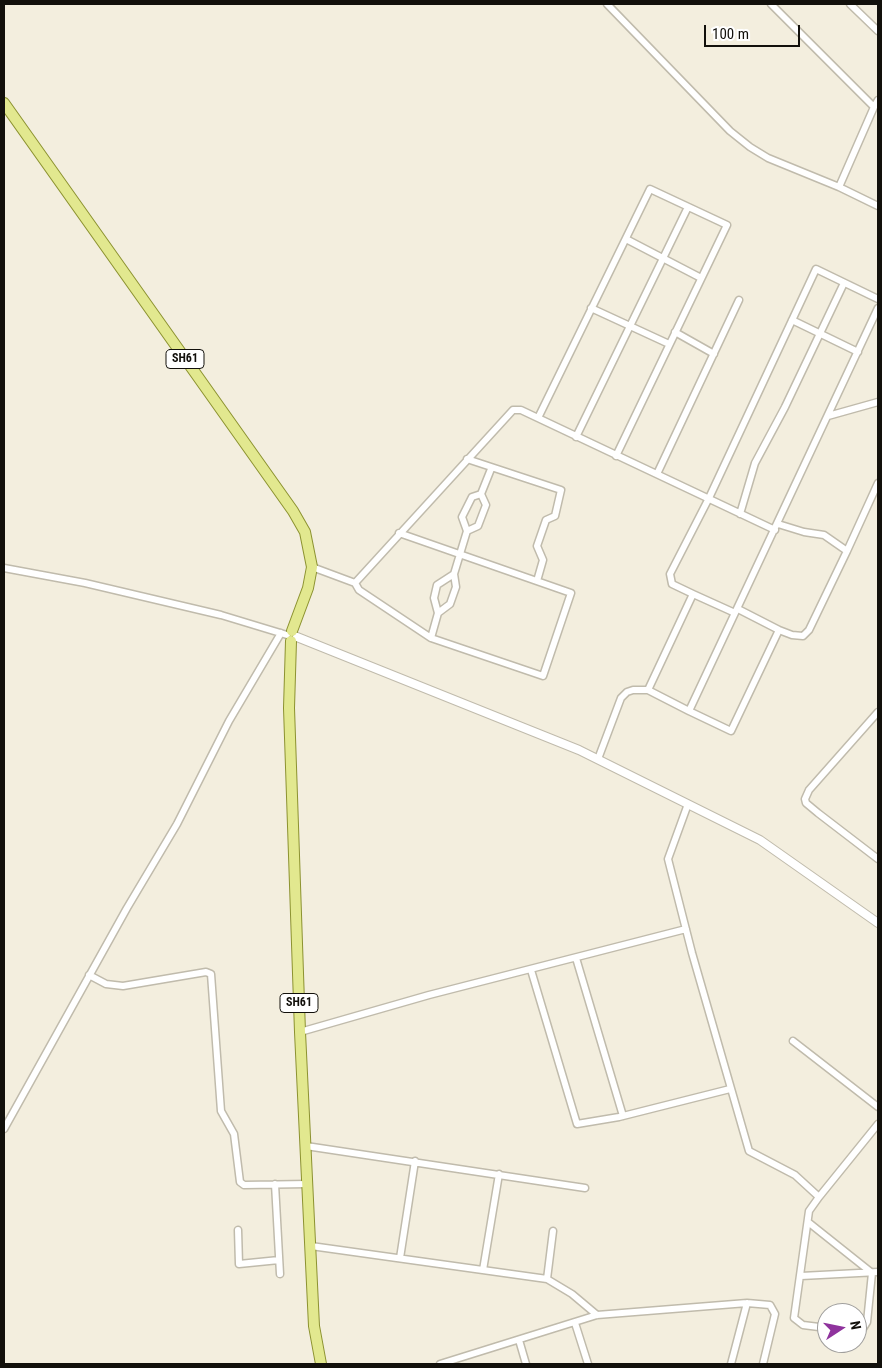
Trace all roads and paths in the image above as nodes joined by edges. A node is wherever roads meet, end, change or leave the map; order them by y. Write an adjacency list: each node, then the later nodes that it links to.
1 (607, 4): 7 (street)
2 (771, 4): 5 (street)
3 (850, 4): 4 (street)
4 (878, 31)
5 (877, 102): 7 (street)
6 (4, 103): 42 (main road, SH61)
7 (839, 187): 8 (street)
8 (878, 206)
9 (688, 207): 10 (street); 11 (street); 12 (street)
10 (626, 239): 11 (street); 16 (street)
11 (663, 257): 12 (street); 19 (street)
12 (701, 278): 20 (street)
13 (844, 283): 14 (street); 18 (street); 21 (street)
14 (878, 299)
15 (739, 300): 24 (street)
16 (591, 308): 19 (street); 27 (street)
17 (878, 308): 23 (street)
18 (792, 320): 21 (street); 35 (street)
19 (629, 327): 22 (street); 28 (street)
20 (675, 332): 22 (street); 24 (street)
21 (821, 334): 23 (street); 36 (street)
22 (669, 344): 29 (street)
23 (858, 352): 26 (street)
24 (714, 354): 32 (street)
25 (878, 402): 26 (street)
26 (828, 416): 37 (street)
27 (538, 418): 28 (street); 30 (street)
28 (576, 437): 29 (street)
29 (616, 456): 32 (street)
30 (466, 459): 31 (street); 39 (street)
31 (491, 469): 34 (street); 45 (street)
32 (657, 474): 35 (street)
33 (878, 483): 40 (street)
34 (481, 494): 38 (street); 38 (street)
35 (709, 498): 36 (street); 47 (street)
36 (740, 514): 37 (street)
37 (777, 527): 40 (street); 48 (street)
38 (467, 531): 41 (street)
39 (399, 533): 41 (street); 46 (street)
40 (847, 550): 50 (street)
41 (459, 554): 44 (street); 45 (street)
42 (312, 567): 46 (street); 51 (main road, SH61)
43 (4, 568): 51 (street)
44 (454, 574): 49 (street); 49 (street)
45 (536, 581): 52 (street)
46 (354, 582): 52 (street)
47 (693, 594): 48 (street); 53 (street)
48 (737, 611): 50 (street); 54 (street)
49 (438, 613): 52 (street)
50 (779, 630): 54 (street)
51 (290, 635): 56 (street); 63 (street); 64 (main road, SH61)
52 (431, 638)
53 (648, 690): 54 (street); 56 (street)
54 (689, 711)
55 (878, 712): 58 (street)
56 (598, 759): 57 (street)
57 (688, 804): 59 (street); 60 (street)
58 (878, 859)
59 (878, 923)
60 (686, 929): 61 (street); 66 (street)
61 (576, 958): 62 (street); 68 (street)
62 (531, 970): 64 (street); 68 (street)
63 (90, 975): 70 (street); 74 (street)
64 (300, 1032): 71 (main road, SH61)
65 (793, 1041): 67 (street)
66 (730, 1089): 68 (street); 77 (street)
67 (877, 1103)
68 (623, 1116)
69 (878, 1124): 77 (street)
70 (4, 1129)
71 (306, 1146): 72 (street); 75 (main road, SH61)
72 (415, 1160): 73 (street); 82 (street)
73 (499, 1174): 76 (street); 84 (street)
74 (275, 1184): 75 (street); 83 (street)
75 (309, 1184): 81 (main road, SH61)
76 (585, 1188)
77 (819, 1196): 78 (street)
78 (808, 1222): 85 (street); 87 (street)
79 (238, 1230): 83 (street)
80 (553, 1231): 88 (street)
81 (311, 1246): 82 (street); 96 (main road, SH61)
82 (400, 1258): 84 (street)
83 (280, 1260): 86 (street)
84 (483, 1270): 88 (street)
85 (875, 1272): 87 (street); 91 (street)
86 (280, 1274)
87 (801, 1276): 93 (street)
88 (548, 1279): 90 (street)
89 (747, 1303): 90 (street); 100 (street); 101 (street)
90 (596, 1315): 92 (street)
91 (867, 1322)
92 (575, 1323): 94 (street); 99 (street)
93 (817, 1327)
94 (519, 1340): 95 (street); 98 (street)
95 (461, 1361): 97 (street)
96 (321, 1364)
97 (440, 1364)
98 (526, 1364)
99 (588, 1364)
100 (731, 1364)
101 (763, 1364)

